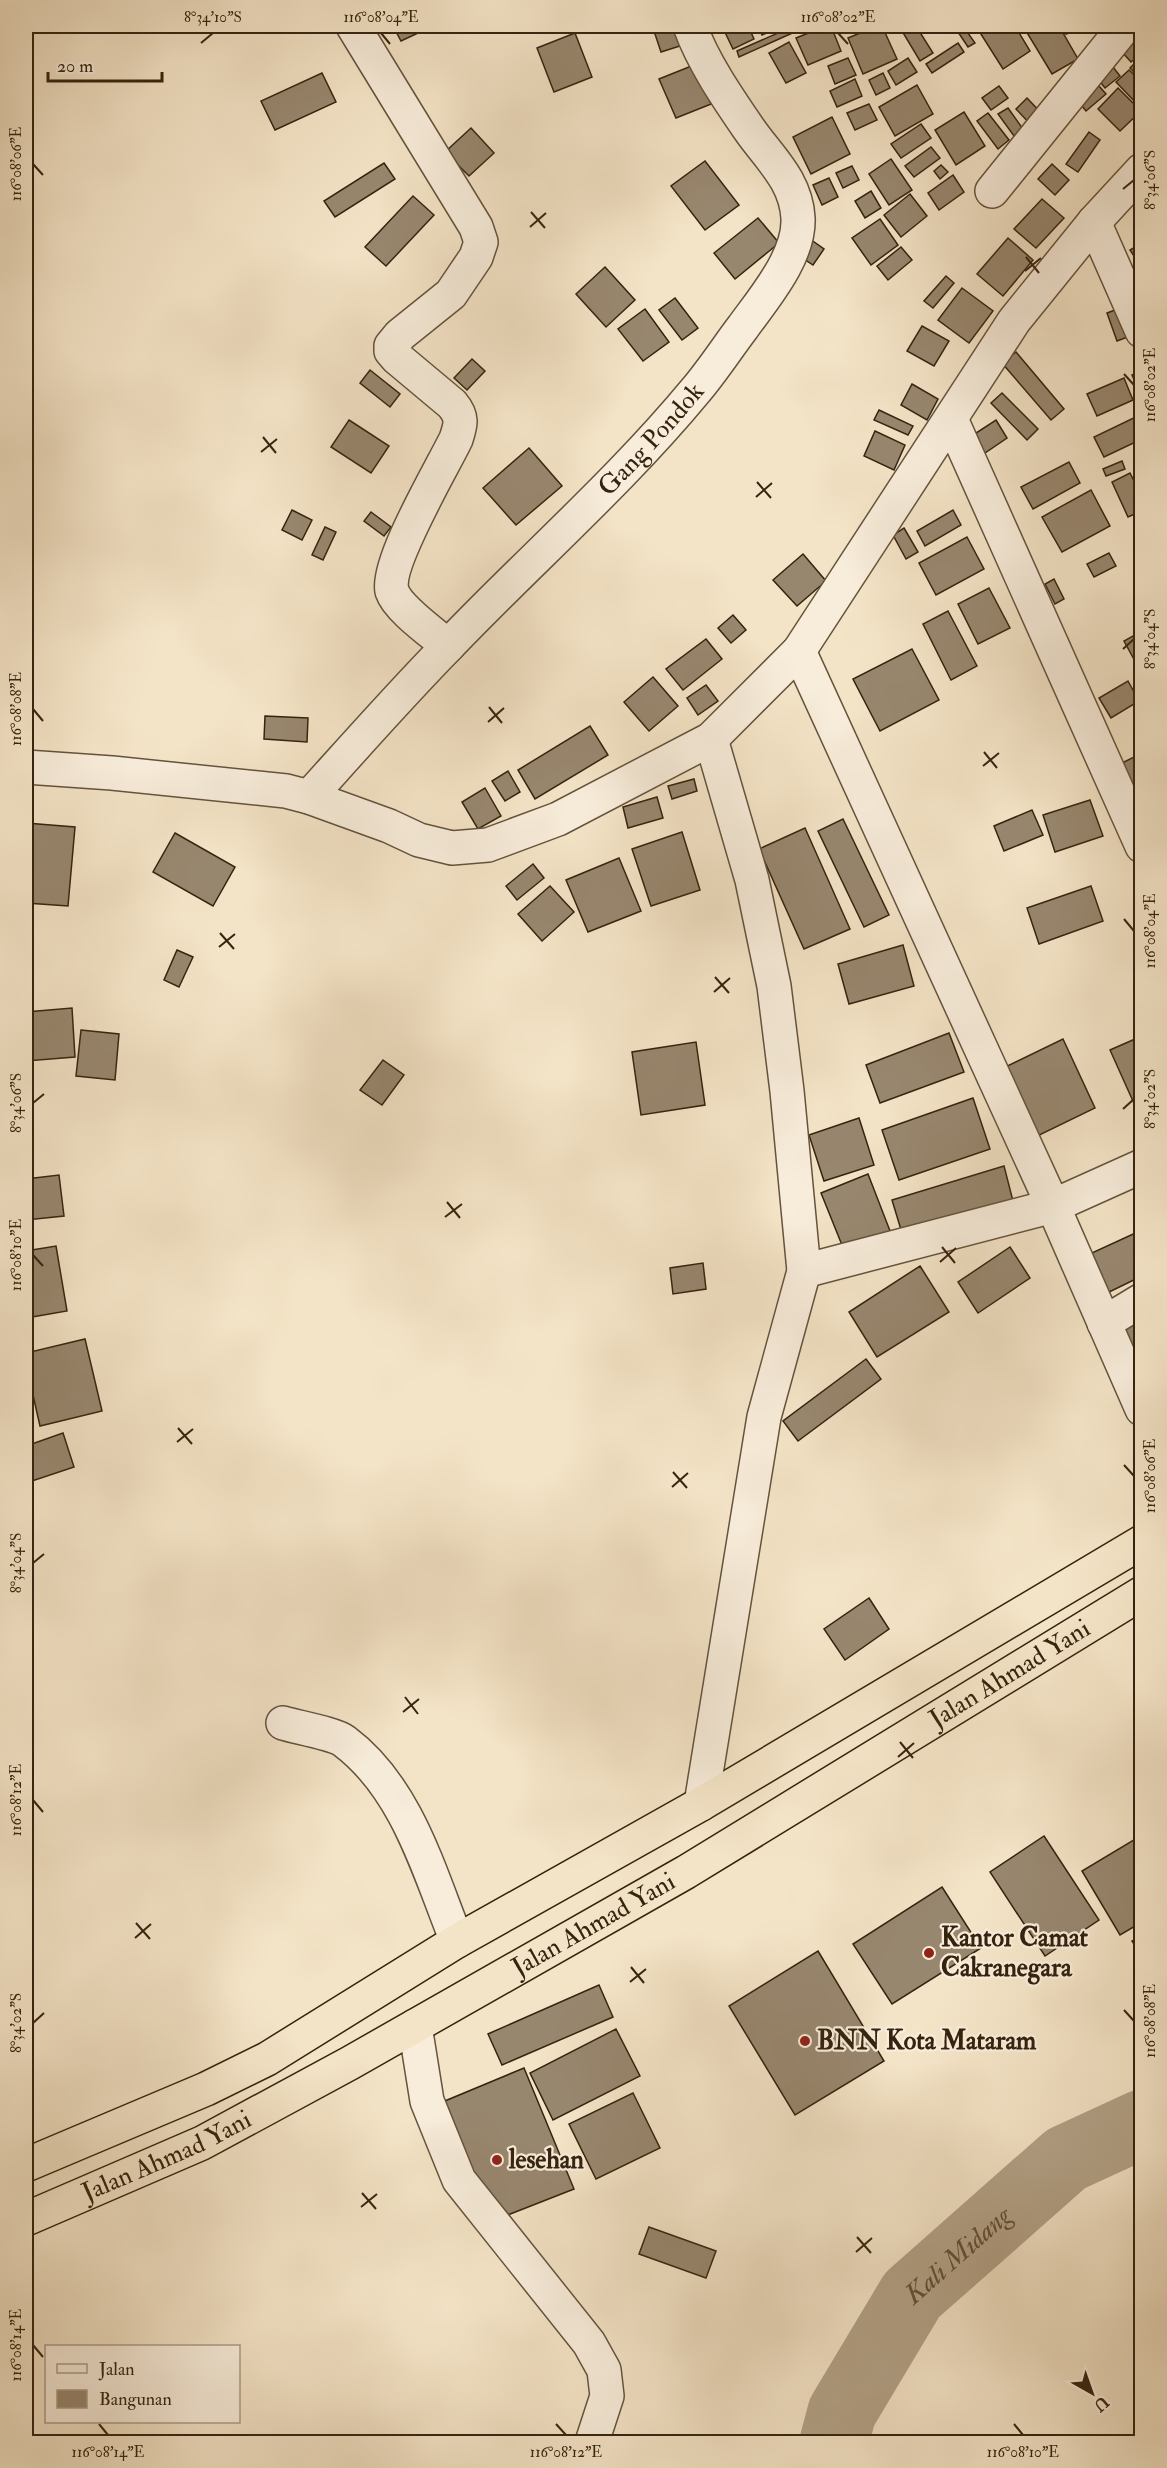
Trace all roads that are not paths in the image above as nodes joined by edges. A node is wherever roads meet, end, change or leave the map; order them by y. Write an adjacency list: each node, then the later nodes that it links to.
1 (353, 26): 9 (street)
2 (690, 26): 9 (street, Gang Pondok)
3 (1125, 26): 5 (street)
4 (1142, 170): 6 (street)
5 (992, 191)
6 (1094, 222): 7 (street); 8 (street)
7 (1142, 331)
8 (951, 419): 10 (street); 14 (street)
9 (448, 645): 13 (street, Gang Pondok)
10 (799, 651): 11 (street); 16 (street)
11 (711, 739): 13 (street); 17 (street)
12 (26, 767): 13 (street)
13 (309, 796)
14 (1142, 846)
15 (1142, 1166): 16 (street)
16 (1053, 1206): 17 (street); 19 (street)
17 (804, 1271): 24 (street)
18 (1142, 1300): 19 (street)
19 (1104, 1323): 20 (street)
20 (1142, 1409)
21 (1142, 1542): 24 (highway)
22 (1142, 1593): 26 (highway, Jalan Ahmad Yani)
23 (283, 1723): 27 (street)
24 (701, 1804): 25 (highway)
25 (594, 1863): 26 (highway); 27 (highway)
26 (621, 1908): 28 (highway, Jalan Ahmad Yani)
27 (456, 1941): 29 (highway)
28 (415, 2026): 30 (highway, Jalan Ahmad Yani); 31 (street)
29 (26, 2165)
30 (26, 2219)
31 (592, 2442)

